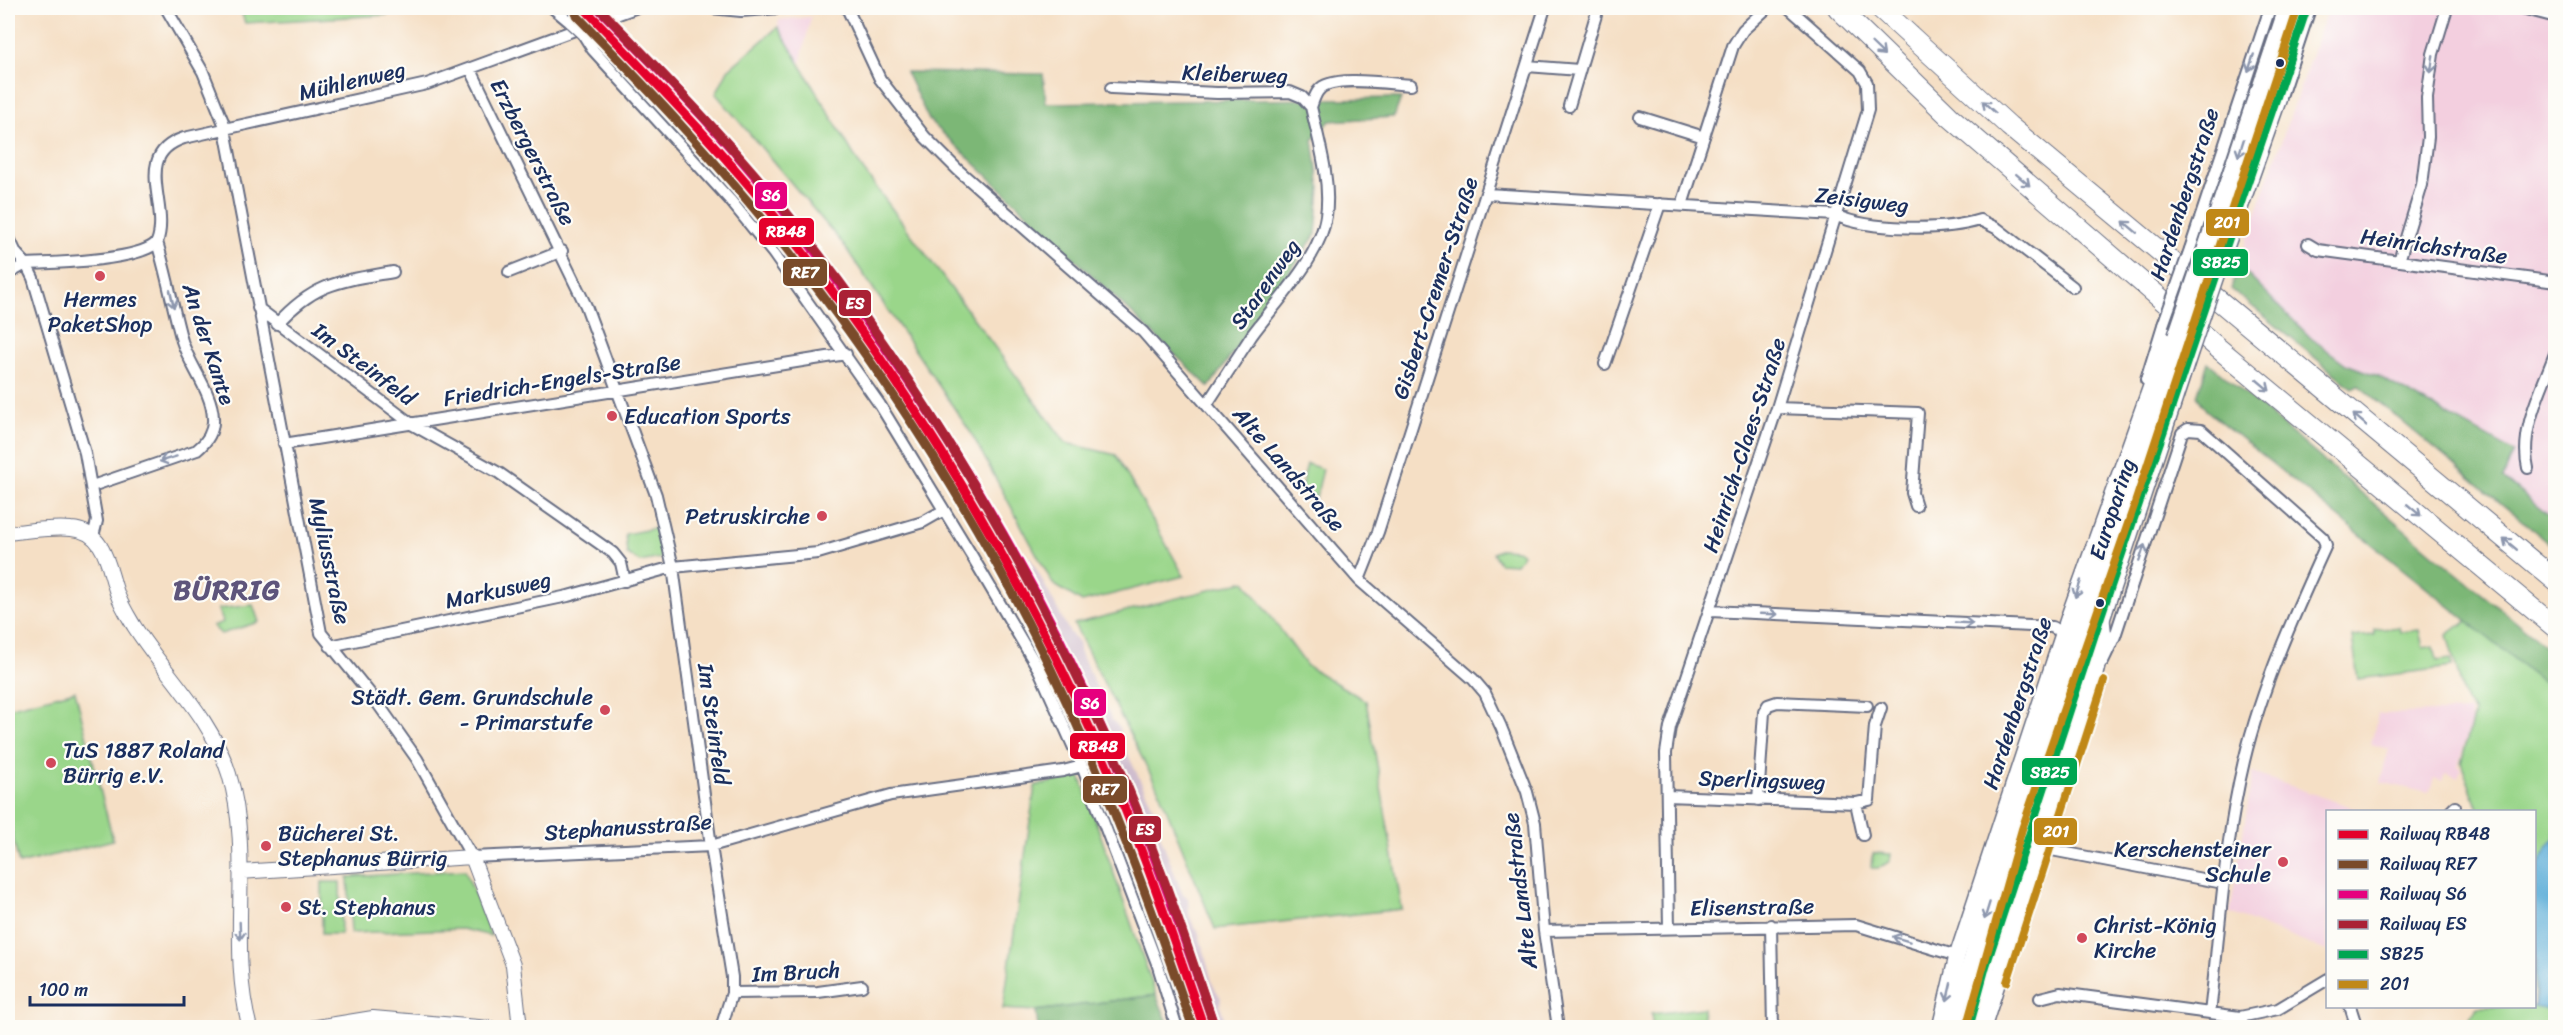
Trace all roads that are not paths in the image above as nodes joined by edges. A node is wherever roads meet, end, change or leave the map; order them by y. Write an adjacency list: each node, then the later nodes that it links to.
1 (166, 8): 29 (street, Myliusstraße)
2 (553, 8): 51 (street, bridge)
3 (635, 8): 20 (street, Mühlenweg)
4 (711, 8): 5 (street)
5 (778, 8)
6 (847, 8): 55 (street, Alte Landstraße)
7 (1545, 8): 19 (street, Gisbert-Cremer-Straße)
8 (1767, 8): 30 (street)
9 (1789, 8): 34 (street, Heinrich-Claes-Straße)
10 (1838, 8): 71 (highway, one-way to 71)
11 (1880, 8): 68 (highway, one-way to 11)
12 (2270, 8): 39 (street, Hardenbergstraße, one-way to 39)
13 (2287, 8): 24 (main road, Europaring)
14 (2307, 8): 25 (main road, Europaring)
15 (2447, 8): 40 (street, one-way to 40)
16 (2522, 8): 18 (street)
17 (1596, 15): 21 (street)
18 (2556, 17)
19 (1527, 66): 21 (street); 31 (street, Gisbert-Cremer-Straße)
20 (471, 70): 29 (street, Mühlenweg); 38 (street, Erzbergerstraße)
21 (1579, 70): 26 (street)
22 (1411, 85): 27 (street, Kleiberweg)
23 (1111, 88): 27 (street, Kleiberweg)
24 (2259, 92): 39 (highway, Europaring, one-way to 39)
25 (2277, 99): 39 (highway, Europaring)
26 (1569, 106)
27 (1311, 107): 55 (street, Starenweg)
28 (1640, 117): 30 (street)
29 (225, 129): 36 (street, Mühlenweg); 47 (street, Myliusstraße)
30 (1704, 137): 33 (street)
31 (1487, 194): 32 (street, Zeisigweg); 66 (street, Gisbert-Cremer-Straße)
32 (1660, 204): 33 (street, Zeisigweg); 52 (street)
33 (1682, 205): 34 (street, Zeisigweg)
34 (1835, 214): 46 (street, Zeisigweg); 56 (street, Heinrich-Claes-Straße)
35 (8, 236): 41 (street)
36 (157, 242): 41 (street); 60 (street, An der Kante, one-way to 60)
37 (2308, 244): 40 (street, Heinrichstraße)
38 (562, 251): 43 (street, Erzbergerstraße); 54 (street, Erzbergerstraße)
39 (2203, 260): 49 (highway, Europaring, bridge); 49 (highway, Europaring, bridge)
40 (2399, 261): 45 (street, Heinrichstraße)
41 (26, 264): 44 (street); 60 (street)
42 (393, 272): 48 (street, Im Steinfeld)
43 (509, 272)
44 (8, 274)
45 (2556, 282)
46 (2073, 287)
47 (258, 308): 48 (street, Im Steinfeld); 58 (street, Myliusstraße)
48 (277, 324): 57 (street, Im Steinfeld)
49 (2177, 333): 70 (highway, Europaring); 72 (main road, Hardenbergstraße, one-way to 72); 106 (highway, Europaring, one-way to 106)
50 (2556, 351): 53 (street)
51 (846, 354): 54 (street, Friedrich-Engels-Straße); 62 (street)
52 (1605, 364)
53 (2552, 375): 59 (street)
54 (618, 391): 57 (street, Friedrich-Engels-Straße); 65 (street, Erzbergerstraße)
55 (1207, 404): 66 (street, Alte Landstraße)
56 (1777, 408): 61 (street); 69 (street, Heinrich-Claes-Straße)
57 (412, 425): 58 (street, Friedrich-Engels-Straße); 67 (street, Im Steinfeld)
58 (284, 444): 73 (street, Myliusstraße)
59 (2528, 468)
60 (92, 486): 64 (street)
61 (1916, 506)
62 (944, 510): 65 (street, Markusweg); 77 (street)
63 (8, 533): 64 (street)
64 (93, 536): 85 (street)
65 (673, 567): 67 (street, Markusweg); 82 (street, Im Steinfeld)
66 (1359, 580): 89 (street, Alte Landstraße)
67 (625, 581): 73 (street, Markusweg)
68 (2556, 581)
69 (1710, 611): 72 (street, one-way to 72); 78 (street, Heinrich-Claes-Straße)
70 (2102, 616): 74 (main road); 107 (highway, Europaring)
71 (2556, 628)
72 (2064, 633): 90 (main road, Hardenbergstraße)
73 (330, 646): 84 (street, Myliusstraße)
74 (2092, 686): 83 (main road); 86 (street, one-way to 86)
75 (1867, 706): 79 (street)
76 (1881, 708): 80 (street)
77 (1082, 766): 82 (street, Stephanusstraße); 102 (street)
78 (1667, 796): 79 (street, Sperlingsweg); 88 (street, Heinrich-Claes-Straße)
79 (1758, 800): 80 (street, Sperlingsweg)
80 (1861, 803): 81 (street, Sperlingsweg)
81 (1863, 835)
82 (711, 846): 84 (street, Stephanusstraße); 93 (street, Im Steinfeld)
83 (2041, 848): 86 (street); 108 (main road)
84 (472, 857): 85 (street, Stephanusstraße); 100 (street, Myliusstraße)
85 (240, 872): 97 (street, one-way to 97)
86 (2223, 883): 96 (street)
87 (1771, 925): 88 (street, Elisenstraße); 90 (street, Elisenstraße, one-way to 87); 104 (street)
88 (1669, 928): 89 (street, Elisenstraße)
89 (1544, 931): 103 (street, Alte Landstraße)
90 (1957, 956): 105 (main road, Hardenbergstraße, one-way to 105)
91 (2326, 979): 96 (street)
92 (862, 986): 93 (street, Im Bruch)
93 (732, 993): 101 (street, Im Steinfeld)
94 (2040, 998): 96 (street)
95 (2351, 1008): 109 (street)
96 (2210, 1014)
97 (250, 1028)
98 (311, 1028): 99 (street)
99 (490, 1028)
100 (520, 1028)
101 (721, 1028)
102 (1177, 1028)
103 (1558, 1028)
104 (1773, 1028)
105 (1940, 1028)
106 (1955, 1028)
107 (1969, 1028)
108 (1983, 1028)
109 (2357, 1028)

